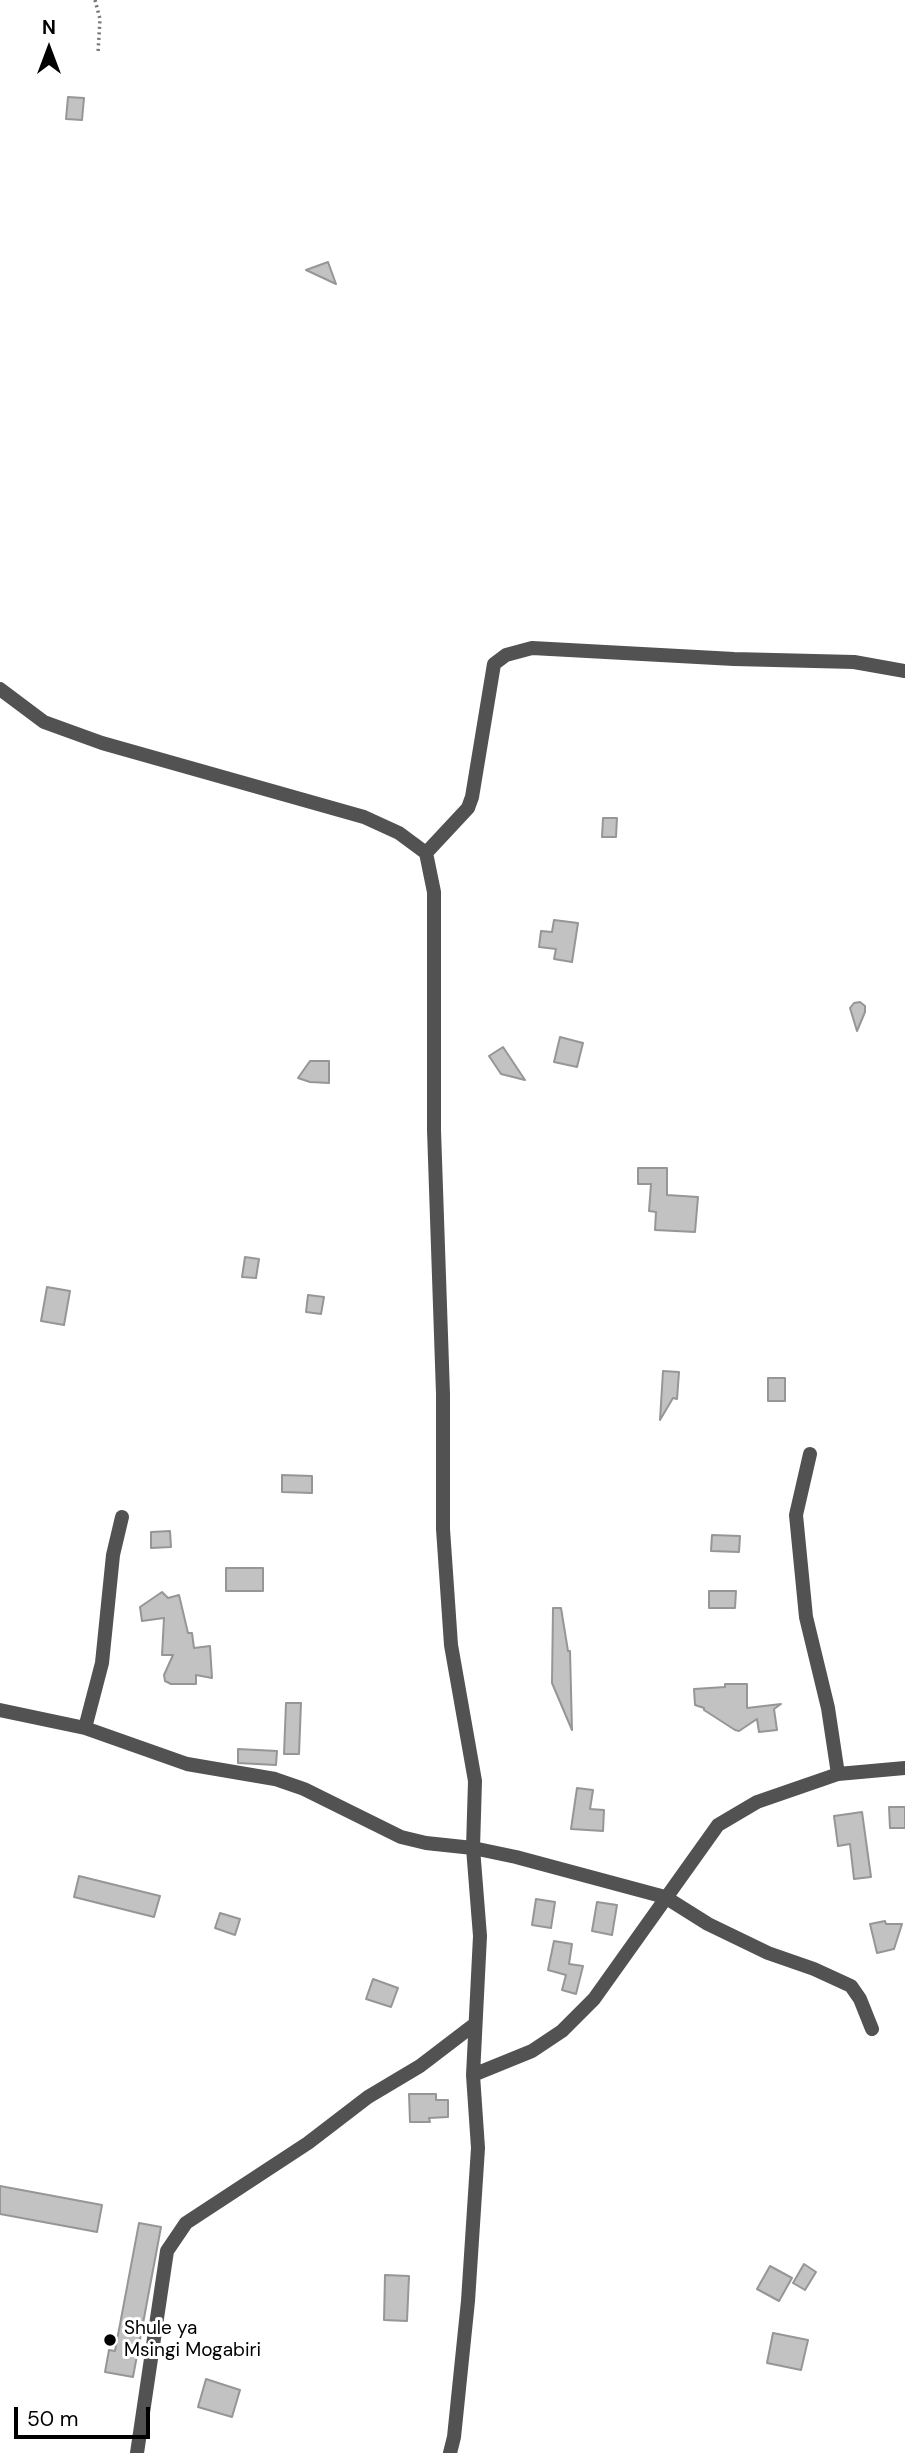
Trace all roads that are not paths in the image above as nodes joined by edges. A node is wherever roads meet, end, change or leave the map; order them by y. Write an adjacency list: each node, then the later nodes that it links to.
1 (905, 671): 3 (street)
2 (0, 689): 3 (street)
3 (426, 853): 10 (street)
4 (810, 1454): 9 (street)
5 (122, 1517): 7 (street)
6 (0, 1710): 7 (street)
7 (85, 1728): 10 (street)
8 (905, 1768): 9 (street)
9 (838, 1774): 11 (street)
10 (473, 1848): 11 (street); 12 (street)
11 (665, 1897): 13 (street); 14 (street)
12 (475, 2024): 14 (street); 15 (street)
13 (872, 2029)
14 (473, 2075): 16 (street)
15 (137, 2453)
16 (450, 2453)

